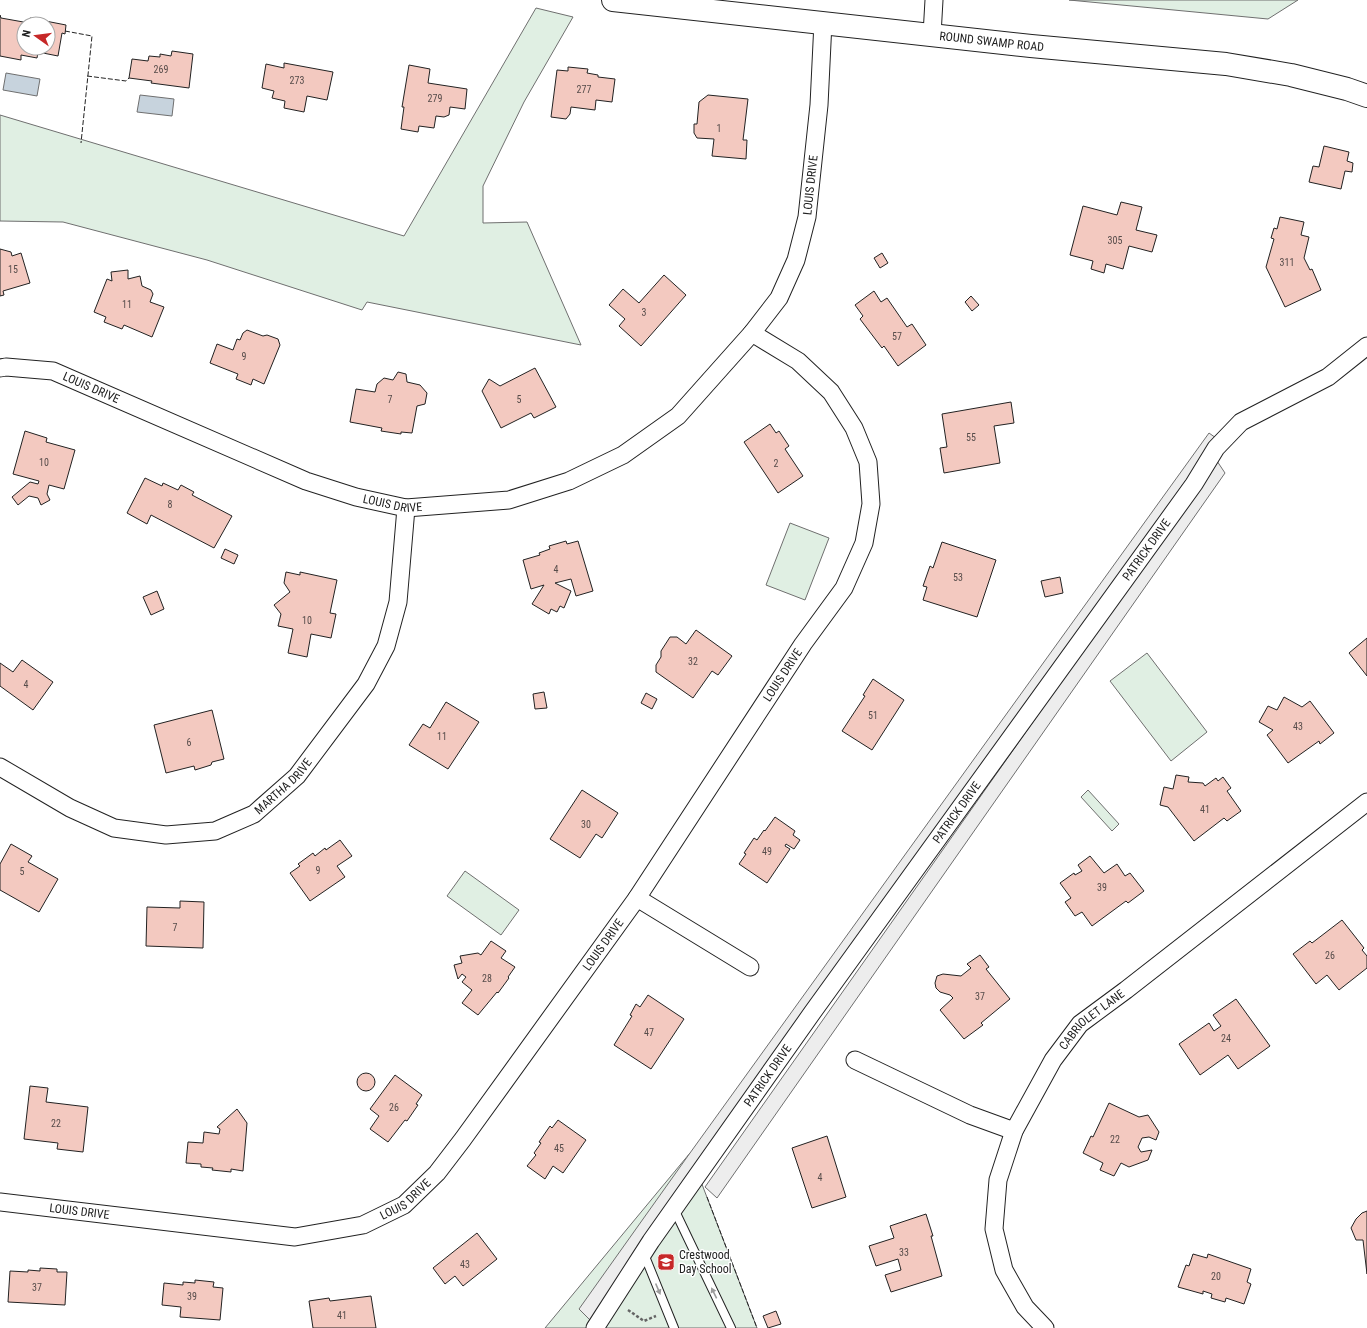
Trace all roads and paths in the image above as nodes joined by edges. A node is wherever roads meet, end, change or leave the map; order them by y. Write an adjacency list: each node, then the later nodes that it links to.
1 (613, 0): 3 (street, ROUND SWAMP ROAD)
2 (934, 0): 4 (street)
3 (823, 22): 4 (street, ROUND SWAMP ROAD); 6 (street, LOUIS DRIVE)
4 (932, 35): 5 (street, ROUND SWAMP ROAD)
5 (1367, 96)
6 (752, 333): 9 (street, LOUIS DRIVE); 12 (street, LOUIS DRIVE)
7 (1367, 346): 17 (street, PATRICK DRIVE)
8 (0, 368): 9 (street, LOUIS DRIVE)
9 (406, 508): 10 (street, MARTHA DRIVE)
10 (0, 767)
11 (1367, 802): 15 (street, CABRIOLET LANE)
12 (637, 898): 13 (street); 16 (street, LOUIS DRIVE)
13 (750, 968)
14 (856, 1060): 15 (street)
15 (1014, 1131): 24 (street, CABRIOLET LANE)
16 (0, 1202)
17 (674, 1209): 18 (street, PATRICK DRIVE); 23 (lane, one-way to 17)
18 (643, 1253): 19 (street, PATRICK DRIVE); 22 (lane, one-way to 22)
19 (614, 1299): 20 (path); 21 (street, PATRICK DRIVE)
20 (660, 1322)
21 (595, 1328)
22 (674, 1328)
23 (731, 1328)
24 (1045, 1328)

